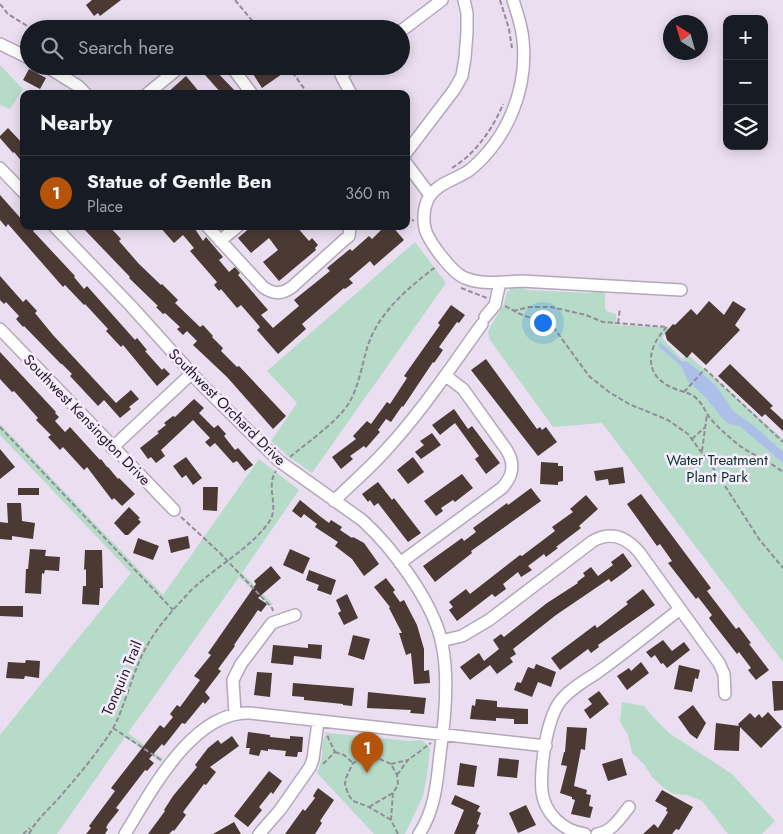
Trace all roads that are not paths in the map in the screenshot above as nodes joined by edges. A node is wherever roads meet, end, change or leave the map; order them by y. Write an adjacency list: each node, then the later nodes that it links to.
1 (442, 0): 4 (street)
2 (464, 0): 15 (street)
3 (513, 0): 19 (street)
4 (410, 23)
5 (0, 44): 6 (street)
6 (20, 54)
7 (60, 75): 11 (street)
8 (170, 75): 12 (street)
9 (238, 75): 13 (street)
10 (342, 75): 14 (street)
11 (82, 90)
12 (152, 90)
13 (249, 90)
14 (349, 90)
15 (410, 148)
16 (0, 168): 18 (street)
17 (410, 168): 19 (street)
18 (20, 189)
19 (430, 196): 25 (street)
20 (58, 230): 28 (street, Southwest Orchard Drive)
21 (210, 230): 24 (street)
22 (233, 230): 24 (street)
23 (350, 230): 24 (street)
24 (220, 241)
25 (500, 282): 26 (street); 29 (street)
26 (681, 290)
27 (0, 329): 30 (street, Southwest Kensington Drive)
28 (192, 373): 30 (street); 31 (street, Southwest Orchard Drive)
29 (446, 376): 31 (street); 33 (street)
30 (112, 448): 32 (street, Southwest Kensington Drive)
31 (334, 501): 33 (street, Southwest Orchard Drive)
32 (174, 510)
33 (400, 564): 36 (street, Southwest Orchard Drive)
34 (680, 609): 36 (street); 37 (street); 41 (street)
35 (295, 615): 38 (street)
36 (441, 641): 40 (street, Southwest Orchard Drive)
37 (725, 694)
38 (235, 714): 39 (street); 43 (street)
39 (317, 726): 40 (street); 44 (street)
40 (443, 735): 41 (street); 45 (street, Southwest Orchard Drive)
41 (546, 746): 46 (street)
42 (629, 807): 47 (street)
43 (124, 834)
44 (260, 834)
45 (419, 834)
46 (585, 834)
47 (597, 834)

